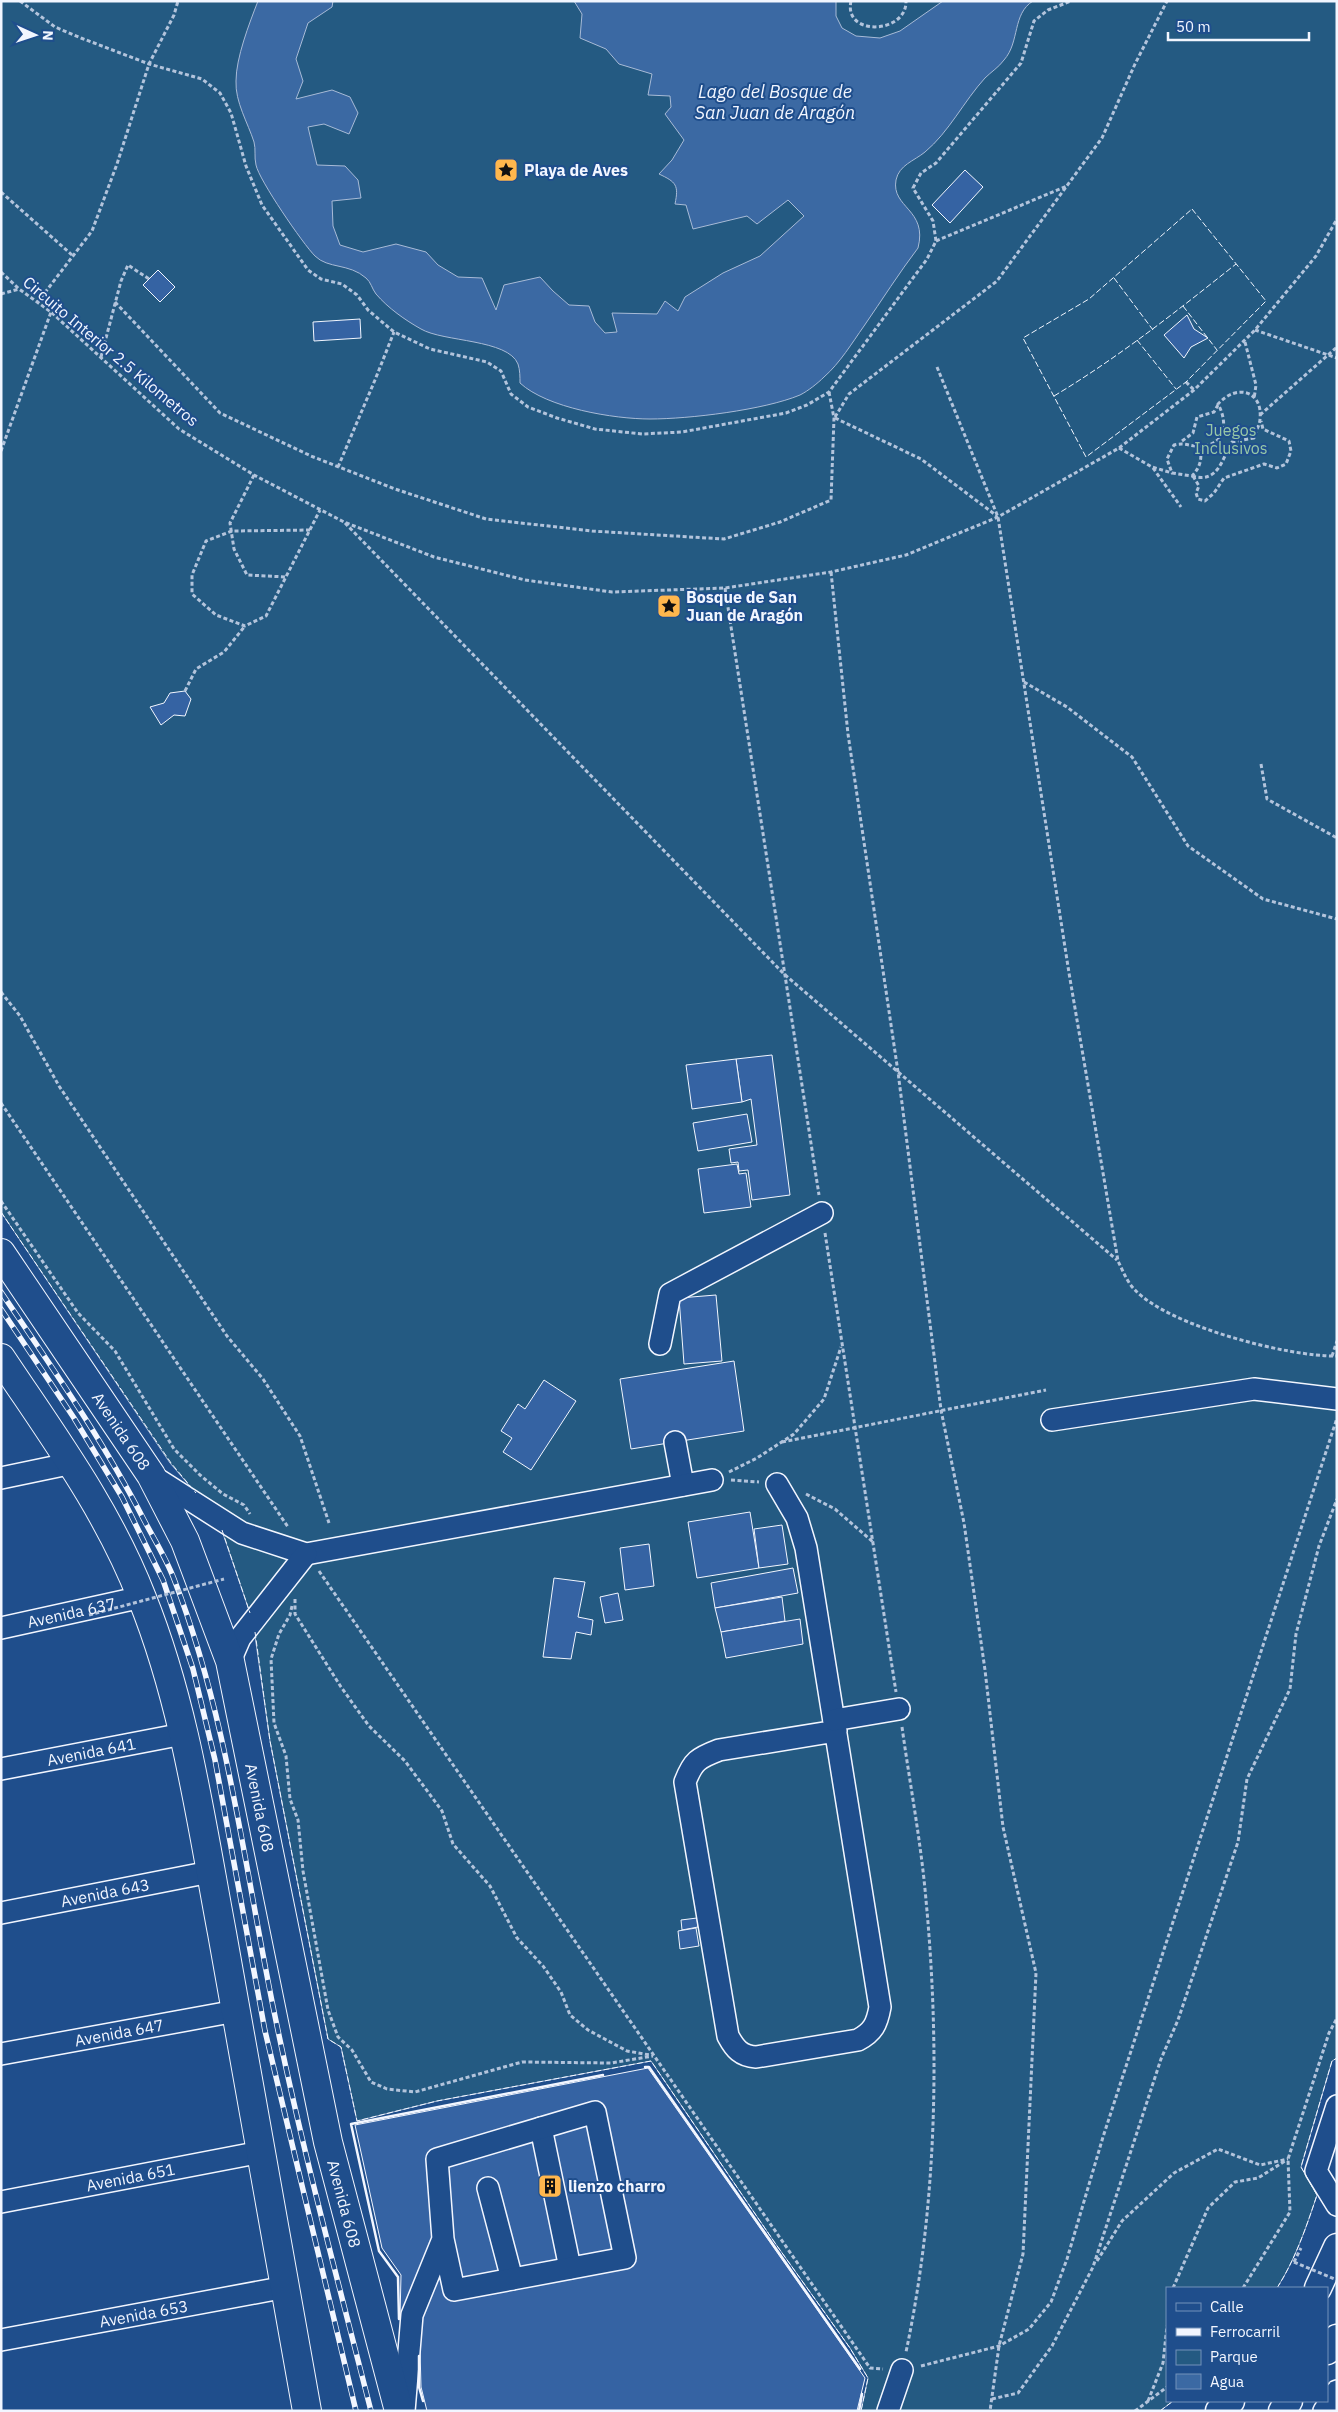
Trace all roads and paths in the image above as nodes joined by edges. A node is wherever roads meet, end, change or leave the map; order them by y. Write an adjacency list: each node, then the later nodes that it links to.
1 (20, 1): 7 (path)
2 (178, 1): 7 (path)
3 (852, 1): 4 (path)
4 (906, 1)
5 (1071, 1): 11 (path)
6 (1167, 1): 8 (path)
7 (149, 64): 12 (path); 21 (path)
8 (1068, 186): 11 (path); 34 (path)
9 (1, 192): 12 (path)
10 (1337, 219): 20 (path, Circuito Interior 2.5 Kilometros)
11 (936, 241): 30 (path)
12 (72, 255): 18 (path)
13 (1, 272): 15 (path, Circuito Interior 2.5 Kilometros)
14 (149, 279): 17 (path)
15 (19, 289): 16 (path); 18 (path, Circuito Interior 2.5 Kilometros)
16 (1, 294)
17 (115, 302): 25 (path); 40 (path)
18 (37, 303): 19 (path, Circuito Interior 2.5 Kilometros)
19 (51, 312): 25 (path, Circuito Interior 2.5 Kilometros); 39 (path)
20 (1255, 330): 22 (path, Circuito Interior 2.5 Kilometros); 24 (path)
21 (394, 332): 30 (path); 40 (path)
22 (1244, 341): 29 (path, Circuito Interior 2.5 Kilometros); 31 (path)
23 (1337, 347): 24 (path)
24 (1329, 355): 26 (path); 33 (path)
25 (101, 357): 43 (path, Circuito Interior 2.5 Kilometros)
26 (1337, 358)
27 (938, 367): 47 (path)
28 (1186, 382): 29 (path)
29 (1194, 390): 38 (path, Circuito Interior 2.5 Kilometros)
30 (829, 392): 34 (path)
31 (1254, 398): 32 (path); 33 (path)
32 (1218, 404): 36 (path); 37 (path)
33 (1260, 415): 35 (path)
34 (834, 418): 40 (path); 47 (path)
35 (1260, 420): 44 (path); 44 (path)
36 (1174, 445): 37 (path); 42 (path)
37 (1200, 446): 44 (path)
38 (1119, 448): 41 (path); 47 (path, Circuito Interior 2.5 Kilometros)
39 (1, 451)
40 (338, 466)
41 (1152, 468): 42 (path); 45 (path)
42 (1172, 473): 44 (path)
43 (254, 475): 46 (path, Circuito Interior 2.5 Kilometros); 50 (path)
44 (1192, 476)
45 (1181, 508)
46 (320, 510): 48 (path, Circuito Interior 2.5 Kilometros); 49 (path)
47 (998, 517): 51 (path, Circuito Interior 2.5 Kilometros); 55 (path)
48 (344, 522): 53 (path, Circuito Interior 2.5 Kilometros); 60 (path)
49 (310, 530): 50 (path); 52 (path)
50 (232, 531): 52 (path); 54 (path)
51 (831, 572): 53 (path, Circuito Interior 2.5 Kilometros); 62 (path)
52 (286, 577): 54 (path)
53 (725, 588): 60 (path)
54 (245, 626): 56 (path)
55 (1024, 682): 59 (path); 67 (path)
56 (185, 691)
57 (1261, 764): 58 (path)
58 (1337, 838)
59 (1337, 919)
60 (784, 974): 62 (path); 65 (path)
61 (1, 992): 90 (path)
62 (898, 1072): 67 (path); 76 (path)
63 (1, 1103): 91 (path)
64 (1, 1201): 89 (path)
65 (822, 1213): 69 (street); 70 (path)
66 (1, 1253): 83 (highway, Avenida 608)
67 (1118, 1260): 71 (path)
68 (1337, 1341): 71 (path)
69 (660, 1344)
70 (842, 1346): 79 (path); 81 (path)
71 (1332, 1356): 72 (path)
72 (1337, 1356)
73 (1, 1358): 82 (highway)
74 (1046, 1390): 76 (path)
75 (1337, 1399): 78 (street)
76 (941, 1410): 79 (path); 128 (path)
77 (1337, 1418): 128 (path)
78 (1052, 1420)
79 (854, 1426): 81 (path); 97 (path)
80 (675, 1442): 87 (street)
81 (782, 1442): 85 (path)
82 (73, 1463): 84 (street); 93 (highway)
83 (150, 1475): 91 (street); 96 (highway, Avenida 608)
84 (1, 1478)
85 (712, 1480): 87 (street)
86 (777, 1484): 98 (street)
87 (683, 1485): 91 (street)
88 (1337, 1499): 118 (path)
89 (252, 1517)
90 (329, 1523)
91 (306, 1554): 96 (street); 106 (path)
92 (224, 1579): 94 (path, bridge)
93 (142, 1597): 95 (street, Avenida 637); 99 (highway)
94 (89, 1615)
95 (1, 1628)
96 (230, 1661): 137 (highway, Avenida 608)
97 (899, 1709): 98 (street); 130 (path)
98 (835, 1725): 98 (street)
99 (184, 1734): 100 (street, Avenida 641); 101 (highway)
100 (1, 1769)
101 (210, 1872): 102 (street, Avenida 643); 103 (highway)
102 (1, 1913)
103 (236, 2011): 105 (street, Avenida 647); 109 (highway)
104 (1337, 2018): 110 (path)
105 (1, 2054)
106 (653, 2056): 106 (path); 130 (path)
107 (1337, 2106): 113 (street)
108 (541, 2128): 114 (street); 117 (street); 117 (street)
109 (261, 2152): 112 (street, Avenida 651); 121 (highway)
110 (1288, 2159): 118 (path); 122 (path); 123 (path)
111 (488, 2188): 119 (street)
112 (1, 2202)
113 (1337, 2205)
114 (443, 2239): 119 (street); 138 (street)
115 (1337, 2247): 124 (main road)
116 (1301, 2248): 120 (path, bridge)
117 (570, 2268): 119 (street)
118 (1093, 2268): 133 (path)
119 (512, 2279)
120 (1337, 2280)
121 (286, 2287): 127 (street, Avenida 653); 136 (highway)
122 (1173, 2287)
123 (1244, 2287)
124 (1318, 2287)
125 (1166, 2335): 134 (path)
126 (1337, 2338): 129 (main road)
127 (1, 2340)
128 (999, 2346): 130 (path); 133 (path)
129 (1328, 2350)
130 (902, 2370): 139 (street)
131 (1166, 2389): 134 (path)
132 (1337, 2391): 143 (street)
133 (992, 2399): 140 (path)
134 (1148, 2402): 141 (path)
135 (1230, 2402): 142 (main road)
136 (307, 2411)
137 (399, 2411)
138 (404, 2411)
139 (888, 2411)
140 (990, 2411)
141 (1135, 2411)
142 (1219, 2411)
143 (1324, 2411)

